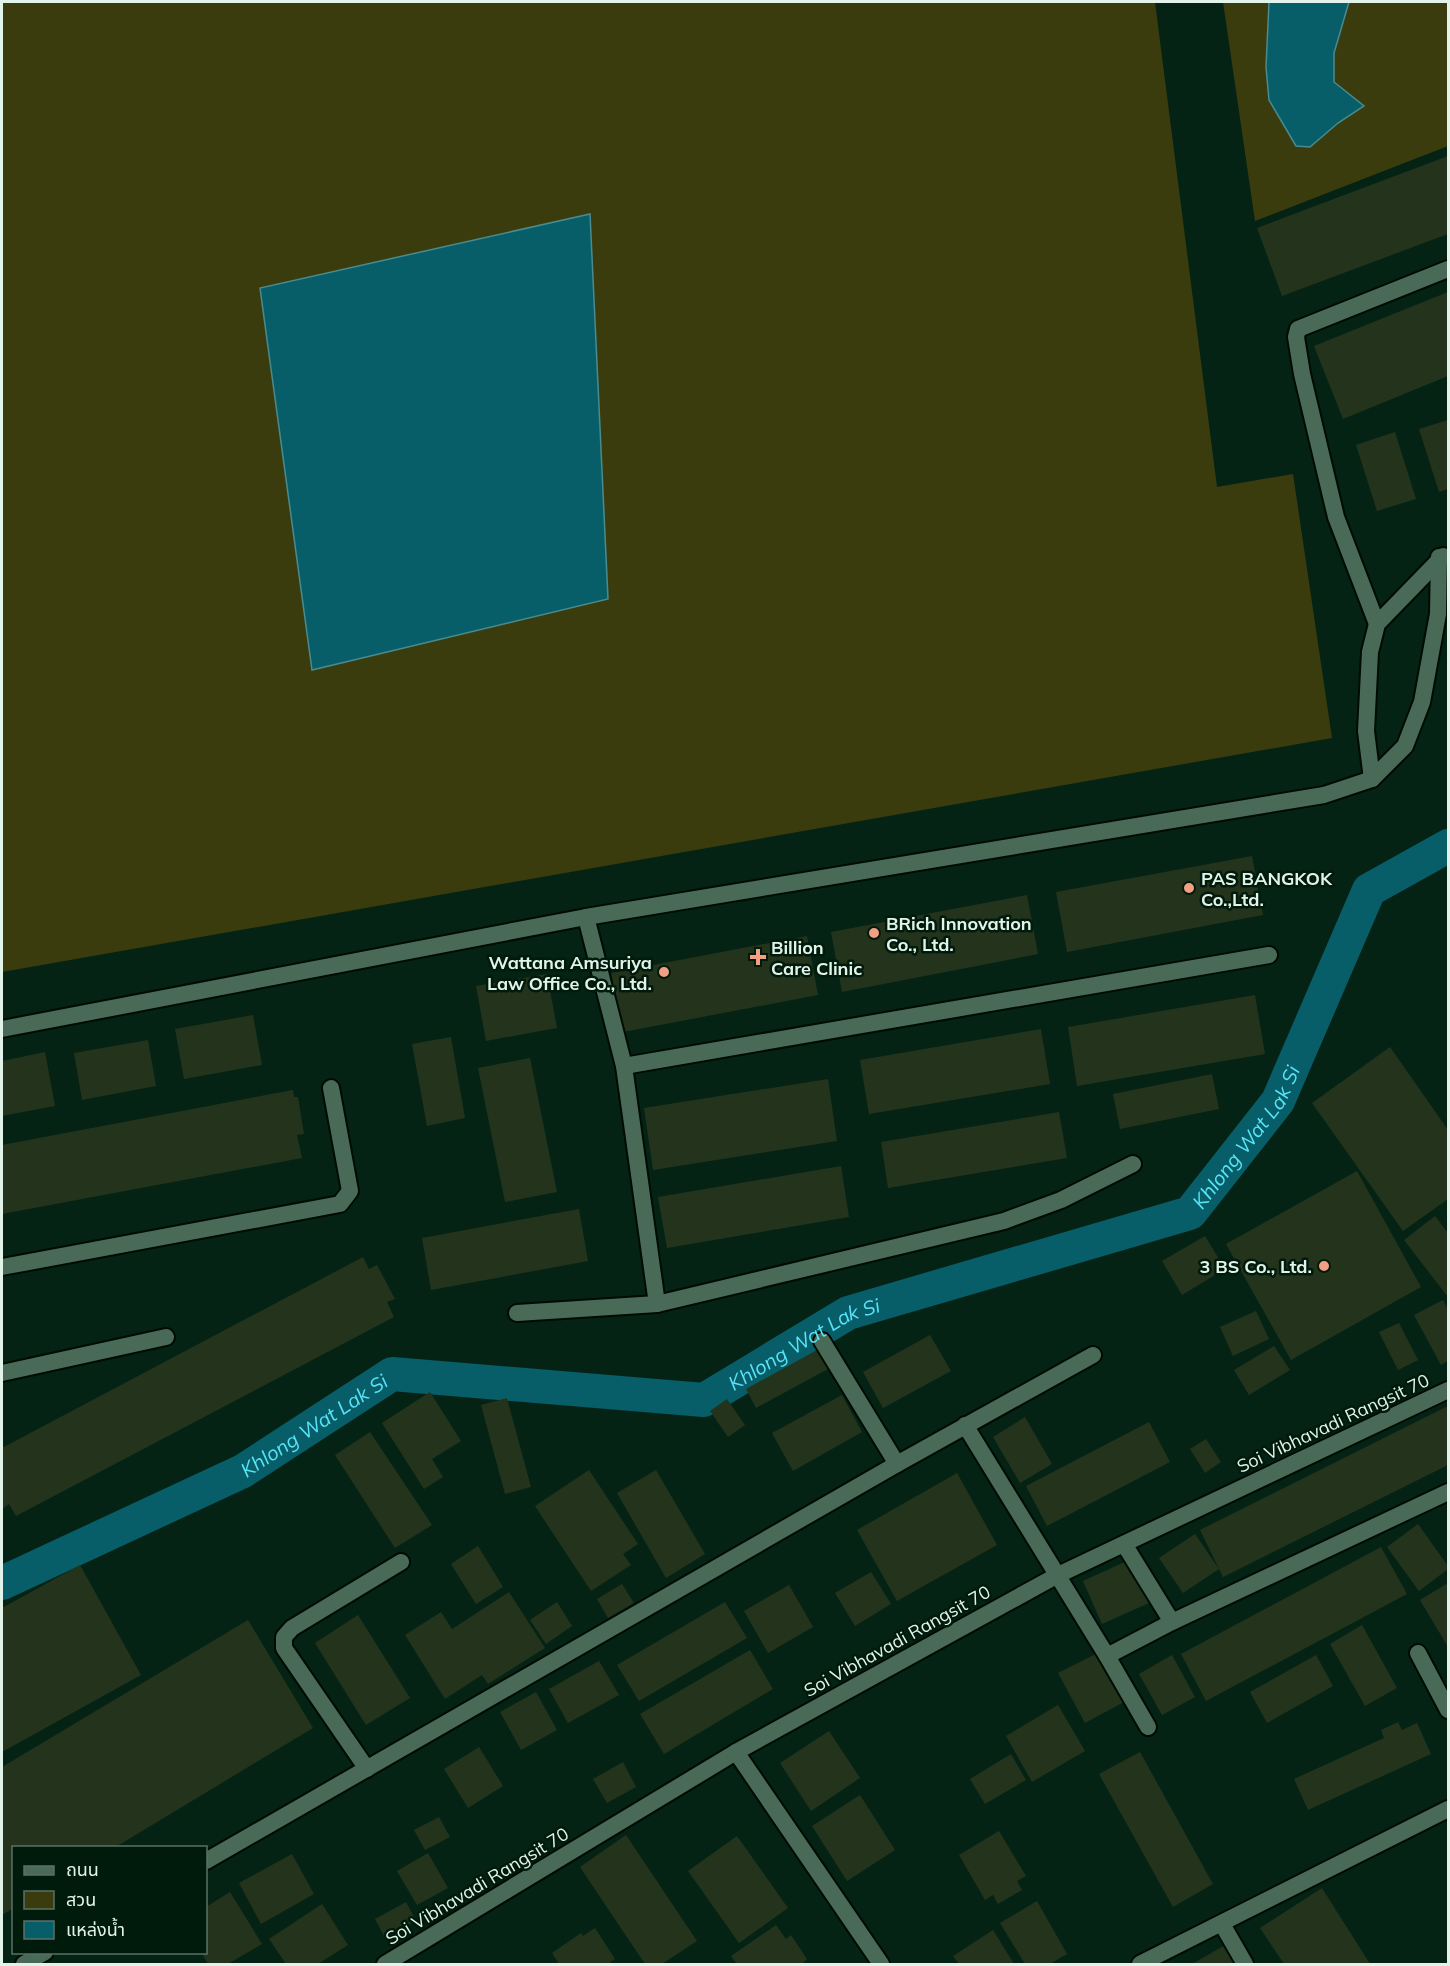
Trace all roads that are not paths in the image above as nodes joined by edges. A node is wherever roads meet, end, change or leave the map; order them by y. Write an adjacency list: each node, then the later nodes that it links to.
1 (1449, 269): 3 (street)
2 (1444, 556): 3 (street); 4 (street)
3 (1377, 624): 4 (street)
4 (1372, 779): 5 (street)
5 (586, 917): 7 (street); 8 (street)
6 (1269, 956): 8 (street)
7 (2, 1029)
8 (624, 1066): 12 (street)
9 (331, 1088): 11 (street)
10 (1133, 1164): 12 (street)
11 (2, 1267)
12 (657, 1304): 13 (street)
13 (517, 1313)
14 (166, 1337): 17 (street)
15 (822, 1341): 20 (street)
16 (1094, 1355): 19 (street)
17 (2, 1373)
18 (1449, 1390): 22 (street, Soi Vibhavadi Rangsit 70)
19 (965, 1425): 20 (street); 24 (street)
20 (897, 1464): 31 (street)
21 (1449, 1492): 25 (street)
22 (1124, 1544): 24 (street, Soi Vibhavadi Rangsit 70); 25 (street)
23 (401, 1562): 31 (street)
24 (1056, 1576): 27 (street); 30 (street, Soi Vibhavadi Rangsit 70)
25 (1172, 1622): 27 (street)
26 (1418, 1653): 28 (street)
27 (1107, 1656): 29 (street)
28 (1449, 1710)
29 (1148, 1727)
30 (736, 1752): 37 (street, Soi Vibhavadi Rangsit 70); 38 (street)
31 (367, 1769): 33 (street)
32 (1449, 1809): 34 (street)
33 (207, 1860)
34 (1222, 1924): 39 (street); 40 (street)
35 (43, 1954): 36 (street)
36 (24, 1965)
37 (385, 1965)
38 (881, 1965)
39 (1140, 1965)
40 (1245, 1965)

